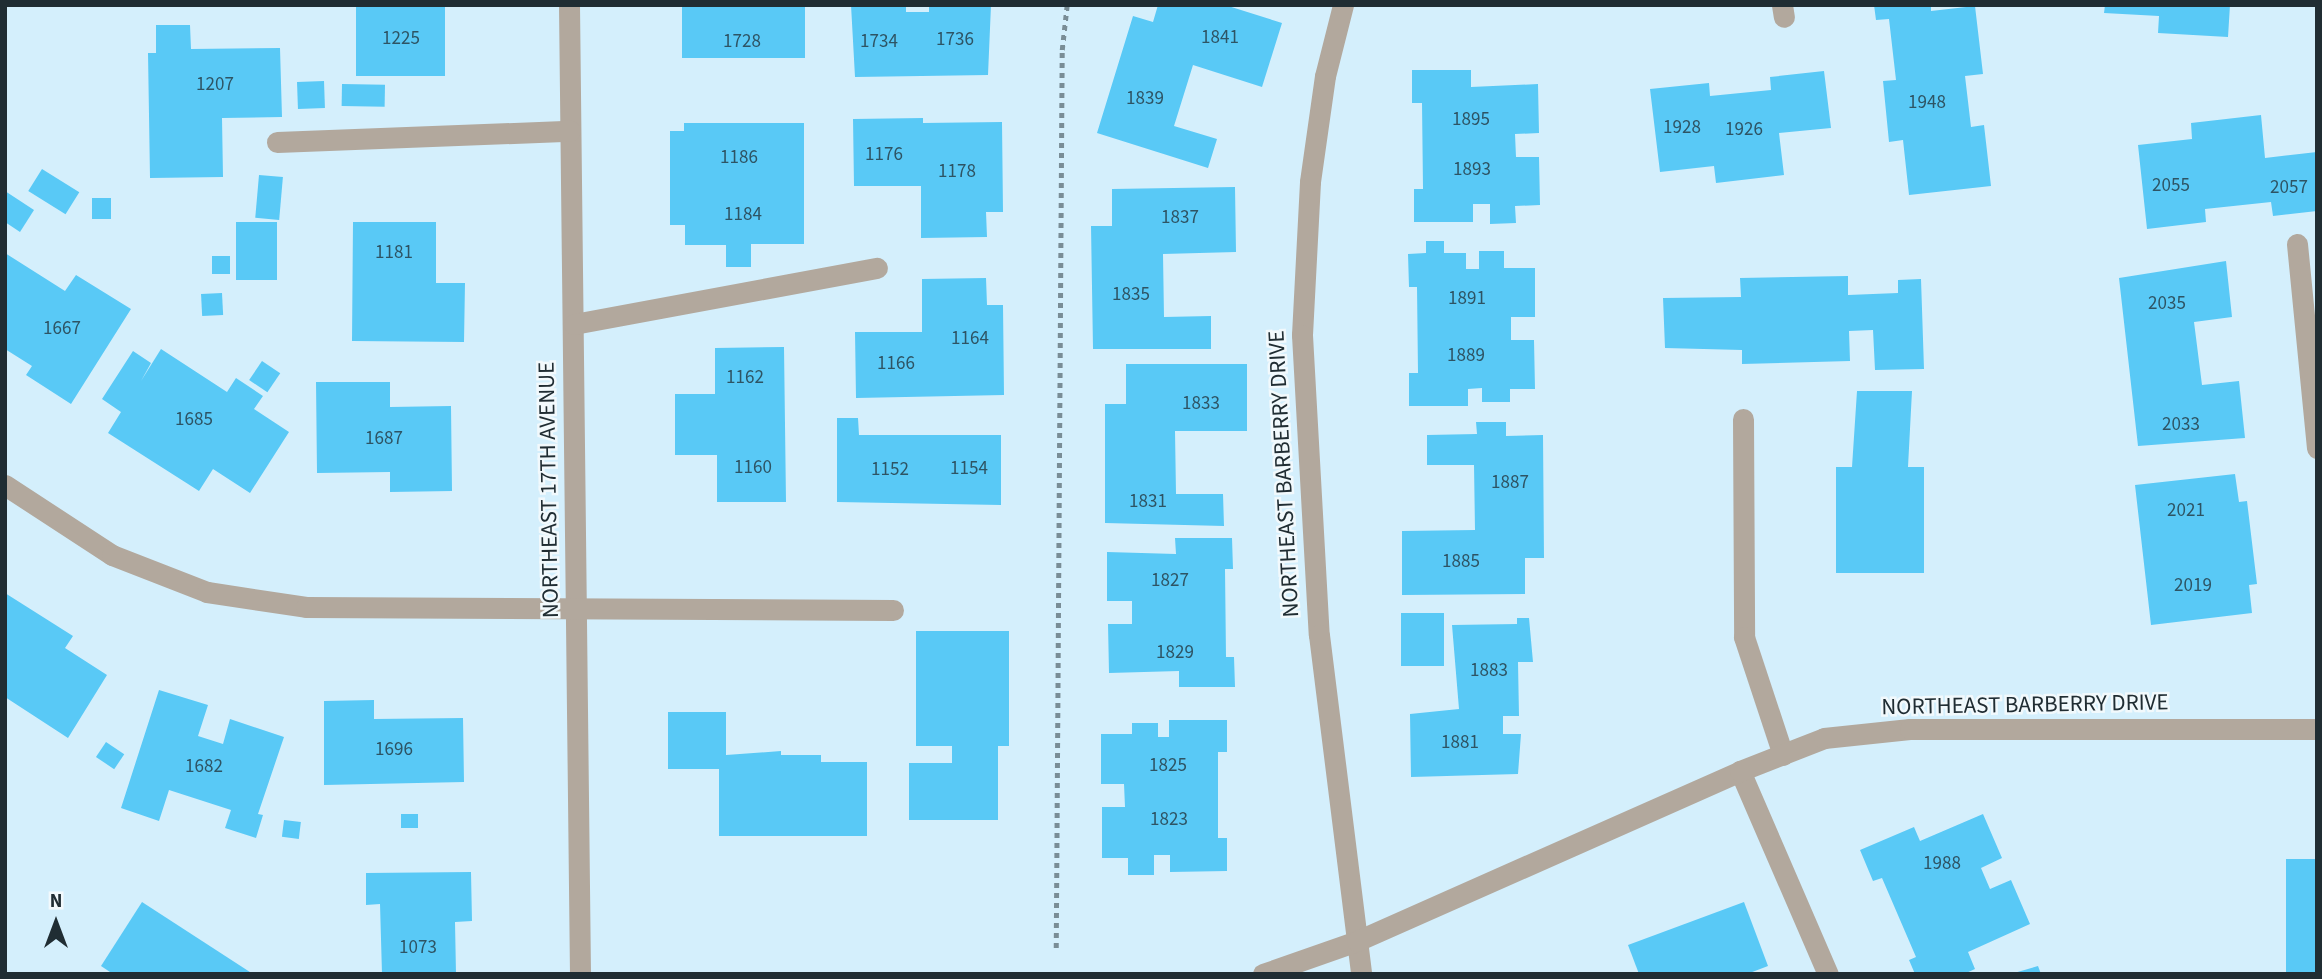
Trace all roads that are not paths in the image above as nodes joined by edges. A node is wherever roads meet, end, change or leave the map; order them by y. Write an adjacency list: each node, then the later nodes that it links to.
1 (569, 5): 3 (street, NORTHEAST 17TH AVENUE)
2 (1343, 5): 16 (street, NORTHEAST BARBERRY DRIVE)
3 (570, 131): 4 (street); 7 (street, NORTHEAST 17TH AVENUE)
4 (277, 142)
5 (2297, 244): 9 (street)
6 (877, 268): 7 (street)
7 (573, 324): 11 (street, NORTHEAST 17TH AVENUE)
8 (1743, 419): 14 (street)
9 (2317, 448)
10 (5, 485): 11 (street)
11 (577, 609): 12 (street); 17 (street, NORTHEAST 17TH AVENUE)
12 (893, 610)
13 (2317, 729): 14 (street, NORTHEAST BARBERRY DRIVE)
14 (1783, 755): 15 (street, NORTHEAST BARBERRY DRIVE)
15 (1740, 771): 16 (street, NORTHEAST BARBERRY DRIVE); 20 (street)
16 (1357, 941): 18 (street, NORTHEAST BARBERRY DRIVE); 19 (street, NORTHEAST BARBERRY DRIVE)
17 (580, 974)
18 (1263, 974)
19 (1361, 974)
20 (1828, 974)

